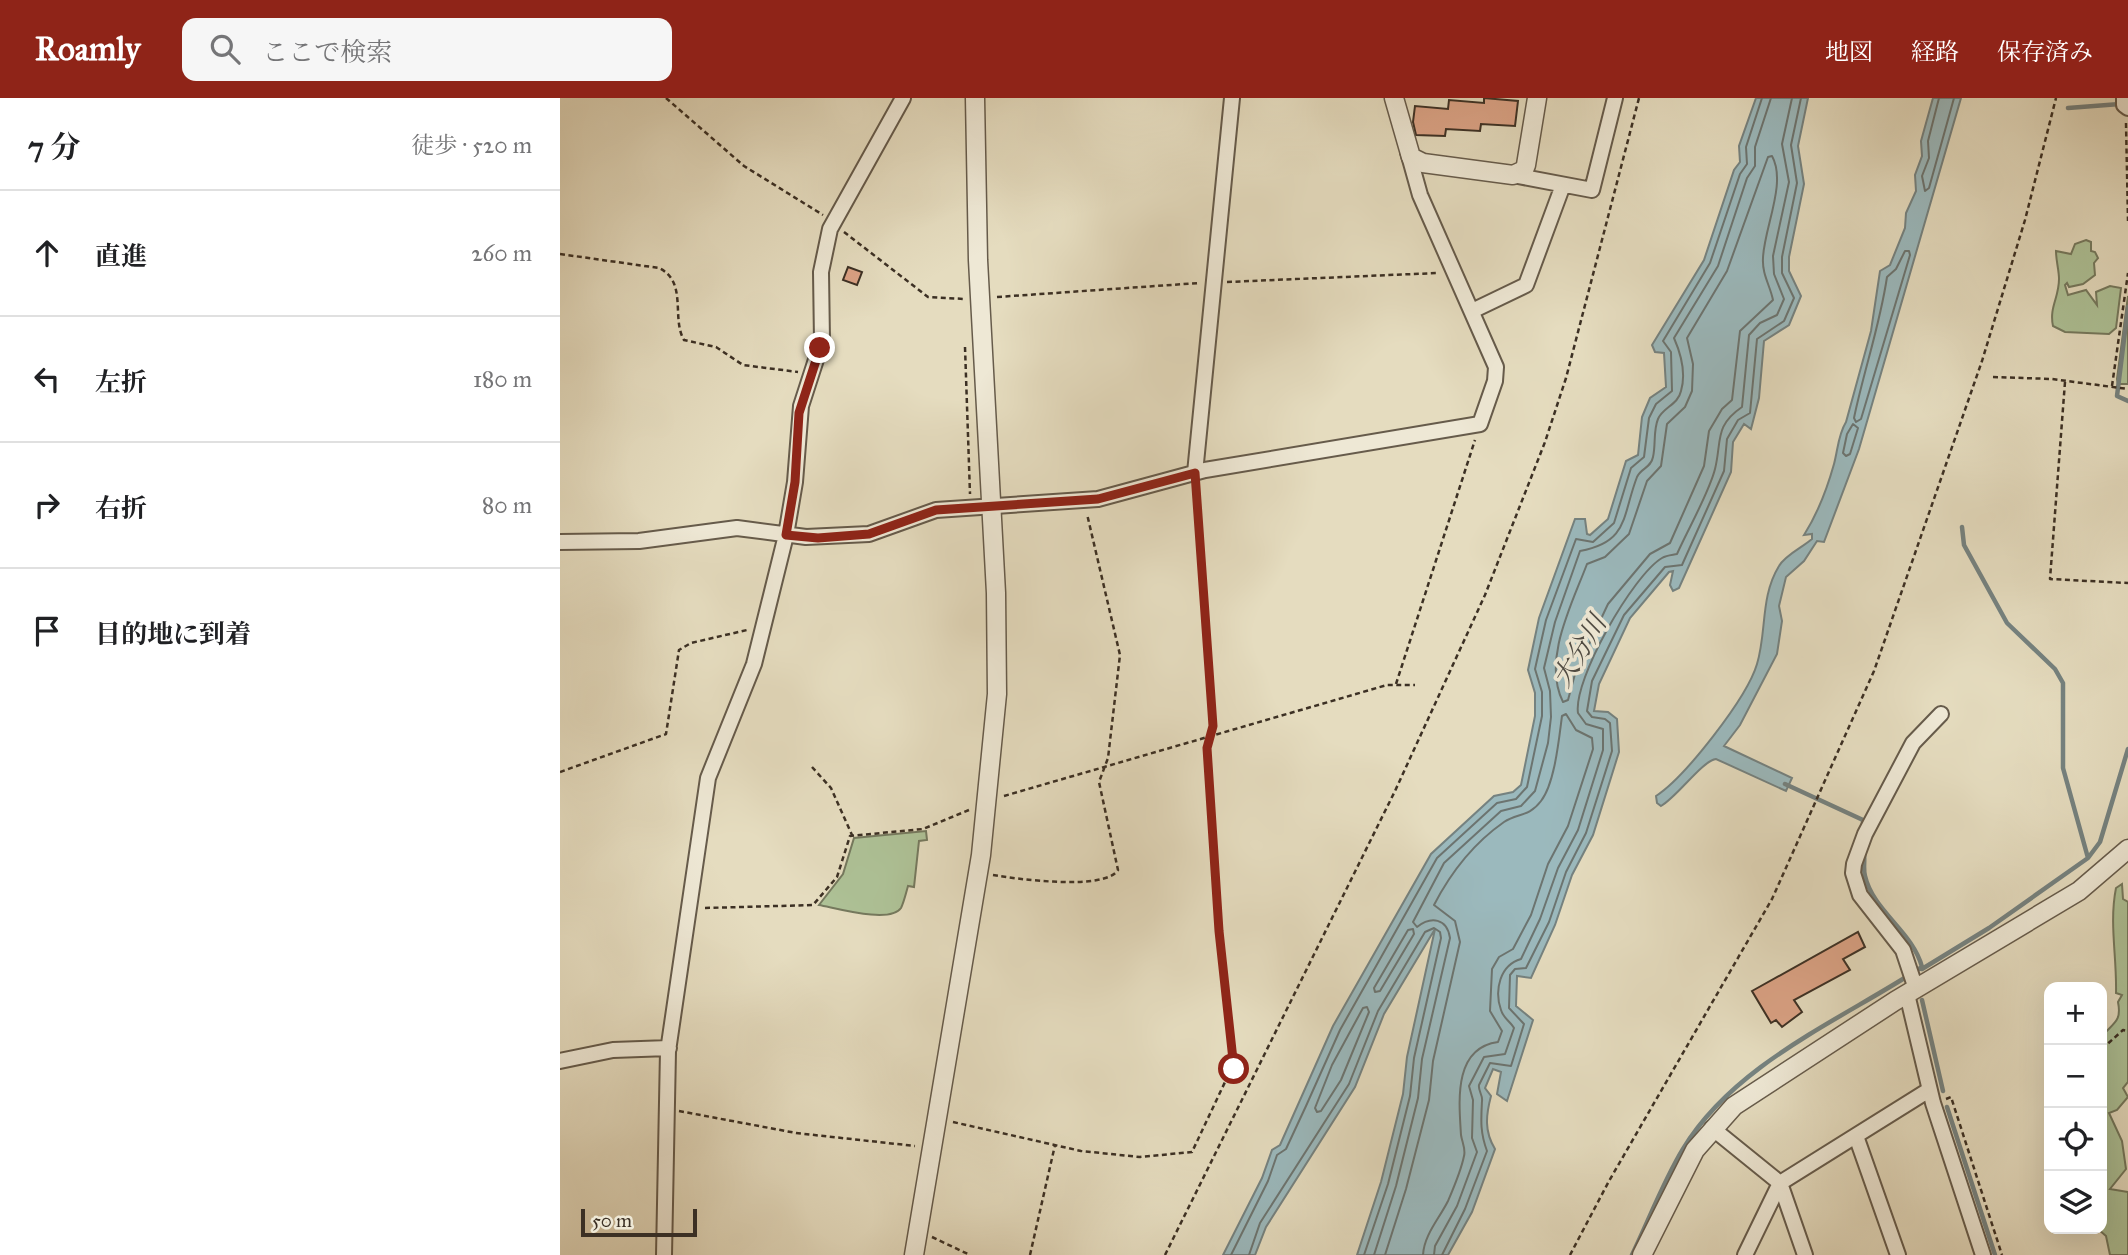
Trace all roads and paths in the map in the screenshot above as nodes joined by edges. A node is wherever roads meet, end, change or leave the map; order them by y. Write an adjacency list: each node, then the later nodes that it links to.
1 (666, 98): 15 (path)
2 (903, 98): 15 (street)
3 (975, 98): 20 (street)
4 (1232, 98): 19 (street)
5 (1394, 98): 11 (street)
6 (1537, 98): 12 (street)
7 (1615, 98): 13 (street)
8 (1639, 98): 66 (path)
9 (2056, 98): 67 (path)
10 (2126, 104): 14 (path)
11 (1408, 152): 12 (street); 17 (street)
12 (1513, 175): 13 (street)
13 (1563, 185): 21 (street)
14 (2128, 221)
15 (832, 222): 20 (path); 22 (street)
16 (560, 254): 22 (path)
17 (1454, 272): 19 (path); 21 (street)
18 (2128, 273): 25 (path)
19 (1213, 283): 20 (path); 28 (street)
20 (980, 298): 30 (street)
21 (1472, 311): 27 (street)
22 (812, 373): 31 (street)
23 (1993, 377): 24 (path)
24 (2065, 382): 25 (path); 33 (path)
25 (2112, 386): 26 (path)
26 (2128, 388)
27 (1480, 424): 28 (street); 35 (path)
28 (1195, 473): 29 (street); 38 (path)
29 (1084, 501): 30 (street); 40 (path)
30 (991, 508): 31 (street); 42 (street)
31 (786, 535): 32 (street); 34 (street)
32 (560, 542)
33 (2128, 583)
34 (764, 628): 41 (path); 46 (street)
35 (1396, 684): 36 (path); 38 (path)
36 (1415, 685)
37 (1941, 714): 47 (street)
38 (1210, 737): 40 (path); 58 (path)
39 (812, 767): 43 (path)
40 (1103, 768): 42 (path); 45 (path)
41 (560, 772)
42 (989, 801): 43 (path); 55 (street)
43 (852, 835): 46 (path)
44 (2128, 849): 47 (street)
45 (990, 875)
46 (689, 908): 50 (street)
47 (1911, 991): 52 (street); 56 (street)
48 (2128, 1031): 49 (path)
49 (2106, 1045)
50 (669, 1048): 51 (street); 54 (street)
51 (560, 1061)
52 (1929, 1090): 57 (street); 72 (street)
53 (1951, 1097): 73 (path)
54 (666, 1108): 59 (path); 62 (street)
55 (937, 1118): 58 (path); 61 (street)
56 (1712, 1128): 60 (street); 68 (street)
57 (1856, 1136): 60 (street); 71 (street)
58 (1055, 1146): 65 (path)
59 (918, 1154)
60 (1780, 1183): 69 (street); 70 (street)
61 (918, 1230): 63 (street); 64 (path)
62 (664, 1255)
63 (914, 1255)
64 (970, 1255)
65 (1030, 1255)
66 (1164, 1255)
67 (1570, 1255)
68 (1642, 1255)
69 (1745, 1255)
70 (1805, 1255)
71 (1898, 1255)
72 (1983, 1255)
73 (2002, 1255)

